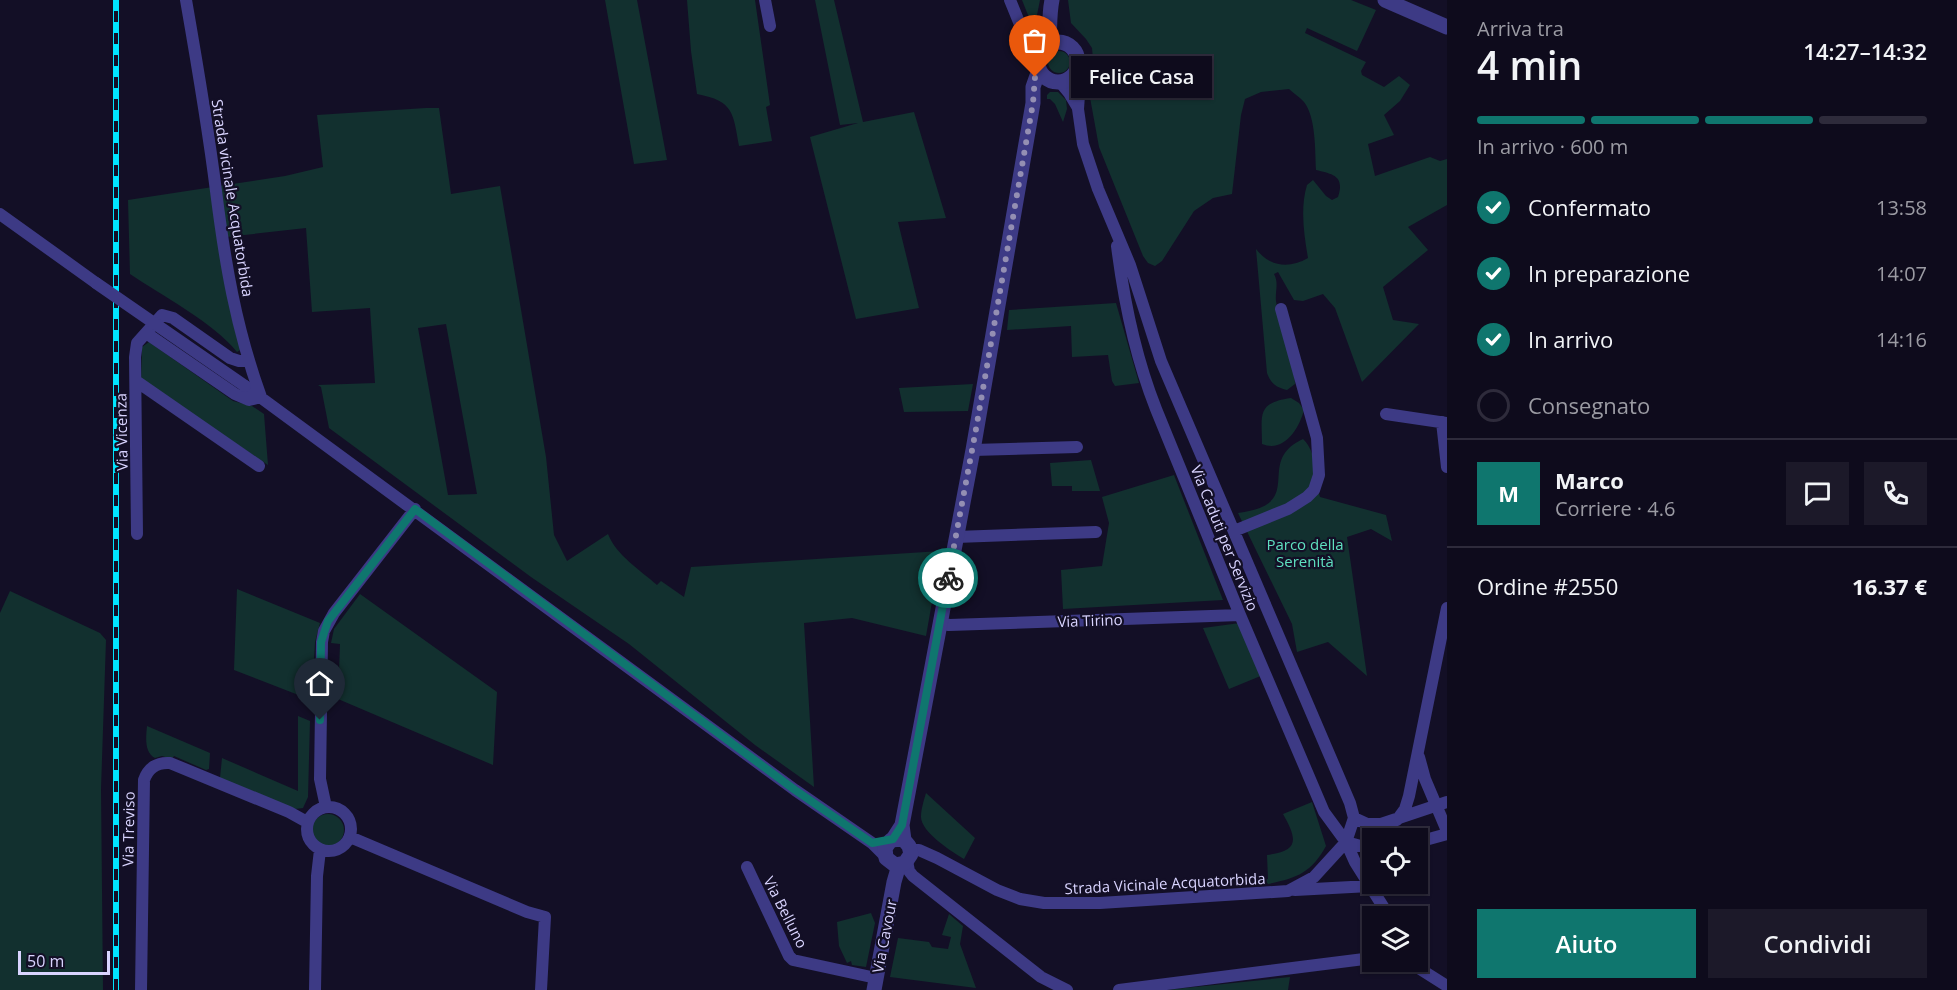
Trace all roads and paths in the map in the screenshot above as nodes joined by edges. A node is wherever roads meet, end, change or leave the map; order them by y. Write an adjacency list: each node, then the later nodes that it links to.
1 (186, 0): 19 (street, Strada vicinale Acquatorbida)
2 (765, 0): 6 (street)
3 (1010, 0): 10 (street)
4 (1385, 0): 7 (street)
5 (1052, 2): 8 (street); 9 (street)
6 (770, 26)
7 (1447, 27)
8 (1065, 43): 9 (street); 11 (street)
9 (1049, 44): 10 (street)
10 (1039, 66): 12 (street); 13 (street)
11 (1076, 72): 12 (street); 14 (street, Via Caduti per Servizio)
12 (1057, 82): 13 (street); 14 (street, Via Caduti per Servizio)
13 (1033, 103): 27 (street)
14 (1078, 109): 16 (street, Via Caduti per Servizio)
15 (0, 214): 21 (street, bridge)
16 (1115, 232): 31 (street, Via Caduti per Servizio); 36 (street, Via Caduti per Servizio)
17 (1281, 309): 31 (street, Via Caduti per Servizio)
18 (146, 333): 19 (street); 20 (street, Via Vicenza); 22 (street)
19 (248, 361): 21 (street, Strada vicinale Acquatorbida)
20 (136, 381): 28 (street); 33 (street, Via Vicenza)
21 (249, 381): 22 (street)
22 (261, 397): 30 (street)
23 (1386, 414): 24 (street)
24 (1445, 422): 25 (street)
25 (1445, 438): 29 (street)
26 (1077, 447): 27 (street)
27 (973, 450): 34 (street)
28 (259, 466)
29 (1447, 467)
30 (415, 509): 40 (street); 49 (street)
31 (1234, 531): 41 (street, Via Caduti per Servizio)
32 (1096, 532): 34 (street)
33 (137, 534)
34 (956, 537): 37 (street)
35 (1447, 608): 38 (street)
36 (1240, 615): 37 (street, Via Tirino); 47 (street, Via Caduti per Servizio)
37 (939, 623): 49 (street)
38 (1418, 753): 39 (street); 42 (street)
39 (1442, 804): 42 (street); 44 (street)
40 (326, 807): 43 (street); 45 (street)
41 (1354, 818): 42 (street); 47 (street)
42 (1397, 820)
43 (307, 822): 50 (street); 59 (street, Via Treviso)
44 (1447, 833): 46 (street)
45 (350, 837): 50 (street); 61 (street)
46 (1428, 839)
47 (1346, 842): 48 (street); 52 (street, Via Caduti per Servizio); 54 (street, Strada Vicinale Acquatorbida)
48 (1362, 846)
49 (897, 849): 54 (street, Strada Vicinale Acquatorbida); 57 (street, Via Cavour); 62 (street)
50 (320, 850): 60 (street)
51 (747, 867): 57 (street, Via Belluno)
52 (1362, 873)
53 (1362, 889): 54 (street, Strada Vicinale Acquatorbida)
54 (1288, 891)
55 (1362, 959): 63 (street)
56 (1425, 972): 58 (street)
57 (875, 984)
58 (1447, 986)
59 (141, 990)
60 (315, 990)
61 (541, 990)
62 (1067, 990)
63 (1119, 990)

